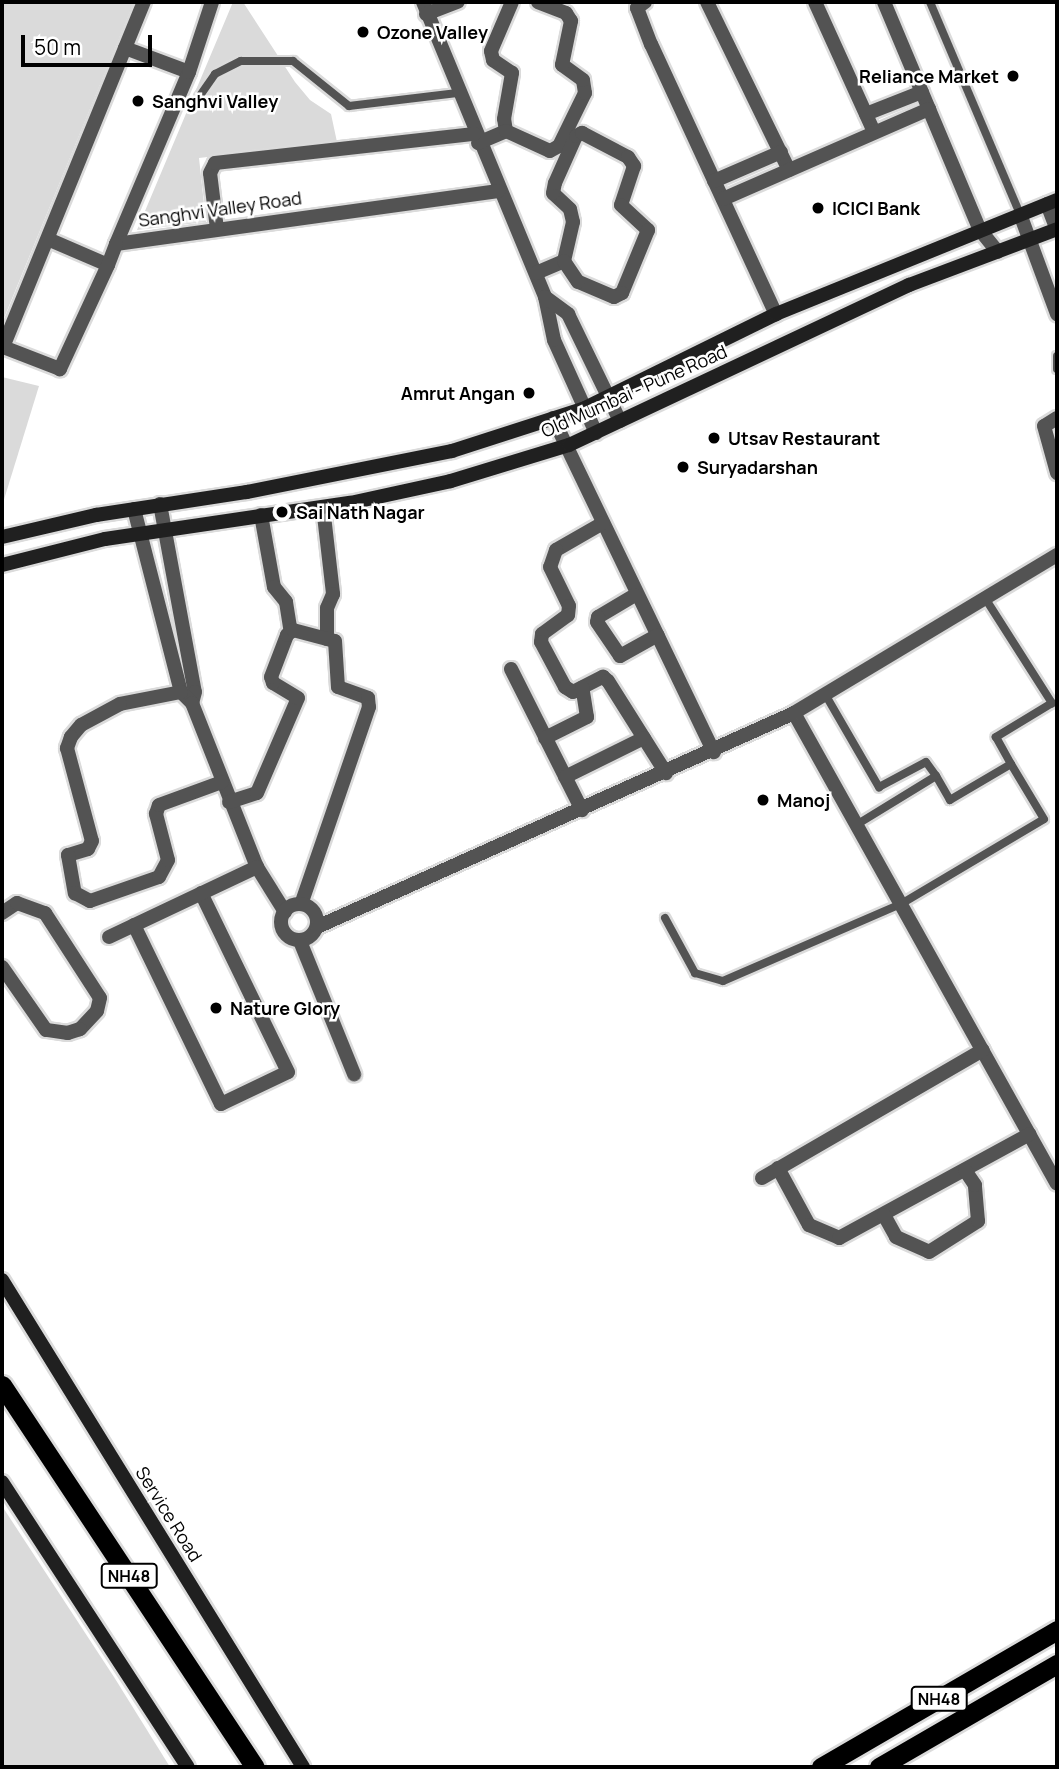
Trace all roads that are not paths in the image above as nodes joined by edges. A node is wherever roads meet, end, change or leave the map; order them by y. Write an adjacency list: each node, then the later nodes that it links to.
1 (144, 2): 12 (street)
2 (212, 2): 13 (street, Sanghvi Valley Road)
3 (458, 2): 11 (street)
4 (512, 2): 19 (street)
5 (538, 2): 19 (street)
6 (645, 2): 24 (street)
7 (707, 2): 22 (street)
8 (815, 2): 18 (street)
9 (884, 2): 14 (street)
10 (930, 2): 28 (lane)
11 (424, 8): 15 (street)
12 (125, 48): 13 (street); 32 (street)
13 (188, 72): 34 (street, Sanghvi Valley Road)
14 (922, 92): 17 (street); 18 (street)
15 (457, 93): 16 (lane); 21 (street)
16 (199, 97)
17 (929, 109): 20 (street); 30 (street)
18 (866, 114): 20 (street)
19 (506, 131): 21 (street)
20 (874, 132): 23 (street)
21 (476, 138): 25 (street); 29 (street)
22 (781, 152): 23 (street); 24 (street)
23 (789, 170): 26 (street)
24 (715, 181): 26 (street)
25 (498, 191): 29 (street, Sanghvi Valley Road); 38 (street)
26 (723, 199): 40 (street)
27 (1052, 202): 28 (main road, Old Mumbai - Pune Road); 31 (street)
28 (1020, 214): 30 (main road, Old Mumbai - Pune Road); 33 (street)
29 (217, 229): 34 (street, Sanghvi Valley Road)
30 (980, 230): 35 (street); 40 (main road, Old Mumbai - Pune Road)
31 (1057, 230): 33 (main road, Old Mumbai - Pune Road)
32 (50, 240): 37 (street); 37 (street)
33 (1030, 240): 35 (main road, Old Mumbai - Pune Road); 41 (street)
34 (116, 244): 37 (street)
35 (998, 252): 48 (main road, Old Mumbai - Pune Road)
36 (564, 261): 36 (street); 38 (street)
37 (108, 264)
38 (536, 273): 39 (street)
39 (545, 296): 44 (street); 45 (street)
40 (776, 314): 44 (main road, Old Mumbai - Pune Road)
41 (1057, 314)
42 (1057, 356): 43 (lane)
43 (1057, 369)
44 (608, 398): 45 (main road, Old Mumbai - Pune Road); 48 (street)
45 (585, 408): 46 (main road, Old Mumbai - Pune Road); 49 (street)
46 (553, 418): 50 (street); 52 (main road, Old Mumbai - Pune Road)
47 (1057, 418): 51 (street)
48 (620, 421): 49 (main road, Old Mumbai - Pune Road)
49 (596, 433): 50 (main road, Old Mumbai - Pune Road)
50 (569, 445): 53 (main road, Old Mumbai - Pune Road); 56 (street)
51 (1057, 473)
52 (160, 504): 54 (main road, Old Mumbai - Pune Road); 57 (street)
53 (323, 507): 55 (main road, Old Mumbai - Pune Road); 66 (street)
54 (134, 509): 58 (street); 59 (main road, Old Mumbai - Pune Road)
55 (261, 515): 57 (main road, Old Mumbai - Pune Road); 64 (street)
56 (603, 523): 62 (street); 68 (street)
57 (166, 531): 58 (main road, Old Mumbai - Pune Road); 71 (street)
58 (138, 535): 61 (main road, Old Mumbai - Pune Road); 69 (street)
59 (2, 537)
60 (1057, 555): 63 (street)
61 (2, 565)
62 (635, 595): 65 (street); 65 (street)
63 (985, 598): 70 (street); 76 (lane)
64 (290, 632): 66 (street); 81 (street)
65 (658, 635): 75 (street)
66 (327, 639): 86 (street)
67 (511, 669): 73 (street)
68 (582, 687): 73 (street); 74 (street)
69 (181, 692): 71 (street); 80 (street)
70 (825, 694): 72 (street); 78 (lane)
71 (192, 703): 80 (street)
72 (794, 713): 75 (street); 83 (street)
73 (545, 738): 79 (street)
74 (643, 738): 77 (street); 79 (street)
75 (714, 752): 77 (street)
76 (1011, 764): 78 (lane); 87 (lane)
77 (666, 773): 82 (street)
78 (936, 776): 83 (lane)
79 (565, 777): 82 (street)
80 (222, 782): 81 (street)
81 (229, 802): 84 (street)
82 (582, 810): 92 (street)
83 (856, 825): 87 (street)
84 (257, 867): 85 (street); 88 (street)
85 (201, 893): 91 (street); 91 (street)
86 (301, 904): 88 (street); 92 (street)
87 (901, 904): 90 (lane); 96 (street)
88 (285, 912): 94 (street)
89 (2, 913): 95 (street)
90 (665, 918)
91 (134, 925): 93 (street)
92 (317, 927): 94 (street)
93 (110, 937)
94 (300, 940): 97 (street)
95 (2, 967)
96 (983, 1050): 98 (street); 99 (street)
97 (354, 1074)
98 (1030, 1134): 100 (street); 102 (street)
99 (778, 1168): 101 (street); 103 (street)
100 (965, 1170): 103 (street); 103 (street)
101 (762, 1178)
102 (1057, 1184)
103 (884, 1215)
104 (2, 1280): 111 (main road, Service Road)
105 (2, 1385): 110 (highway, NH48)
106 (2, 1482): 109 (main road)
107 (1057, 1630): 112 (highway, NH48)
108 (1057, 1664): 113 (highway, NH48)
109 (188, 1767)
110 (255, 1767)
111 (303, 1767)
112 (821, 1767)
113 (879, 1767)

